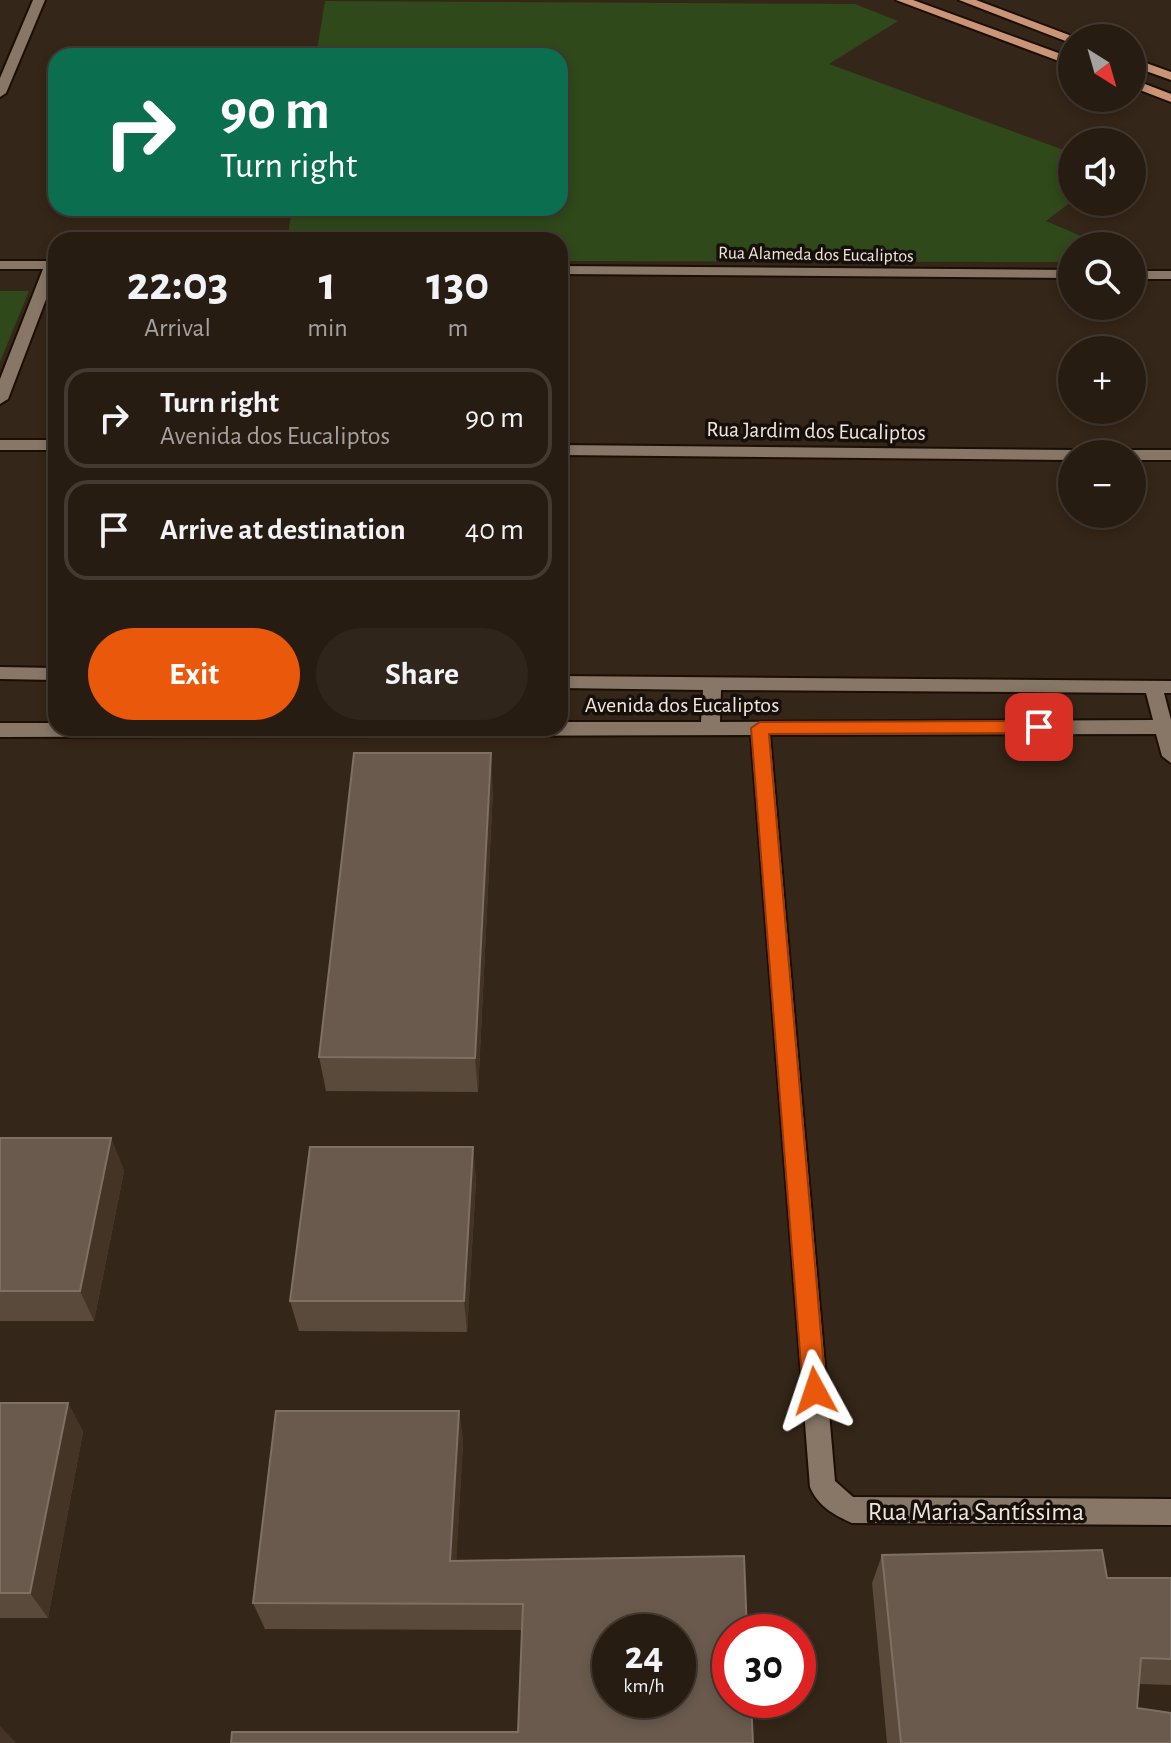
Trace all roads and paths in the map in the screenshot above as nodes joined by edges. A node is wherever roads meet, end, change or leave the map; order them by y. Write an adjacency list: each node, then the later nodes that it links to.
1 (39, 0): 9 (street)
2 (902, 0): 5 (main road)
3 (965, 0): 4 (main road)
4 (1058, 34)
5 (1058, 57)
6 (1146, 67): 7 (main road)
7 (1171, 76)
8 (1146, 88): 10 (main road)
9 (0, 93)
10 (1171, 98)
11 (0, 265): 12 (street)
12 (48, 265)
13 (568, 270): 14 (street, Rua Alameda dos Eucaliptos)
14 (1058, 274)
15 (1146, 275): 16 (street)
16 (1171, 275)
17 (48, 280): 18 (street)
18 (0, 399)
19 (0, 445): 20 (street)
20 (48, 445)
21 (568, 450): 22 (street, Rua Jardim dos Eucaliptos)
22 (1058, 455)
23 (1146, 455): 24 (street)
24 (1171, 455)
25 (0, 673): 26 (street)
26 (48, 674)
27 (568, 682): 28 (street, Avenida dos Eucaliptos)
28 (712, 685): 29 (street, Avenida dos Eucaliptos); 32 (street)
29 (1162, 687): 30 (street)
30 (1167, 727): 33 (street, Avenida dos Eucaliptos); 36 (street)
31 (568, 728): 32 (street, Avenida dos Eucaliptos)
32 (710, 728): 33 (street, Avenida dos Eucaliptos)
33 (760, 728): 37 (street, Rua Maria Santíssima)
34 (0, 730): 35 (street, Avenida dos Eucaliptos)
35 (48, 730)
36 (1171, 756)
37 (1171, 1512)

